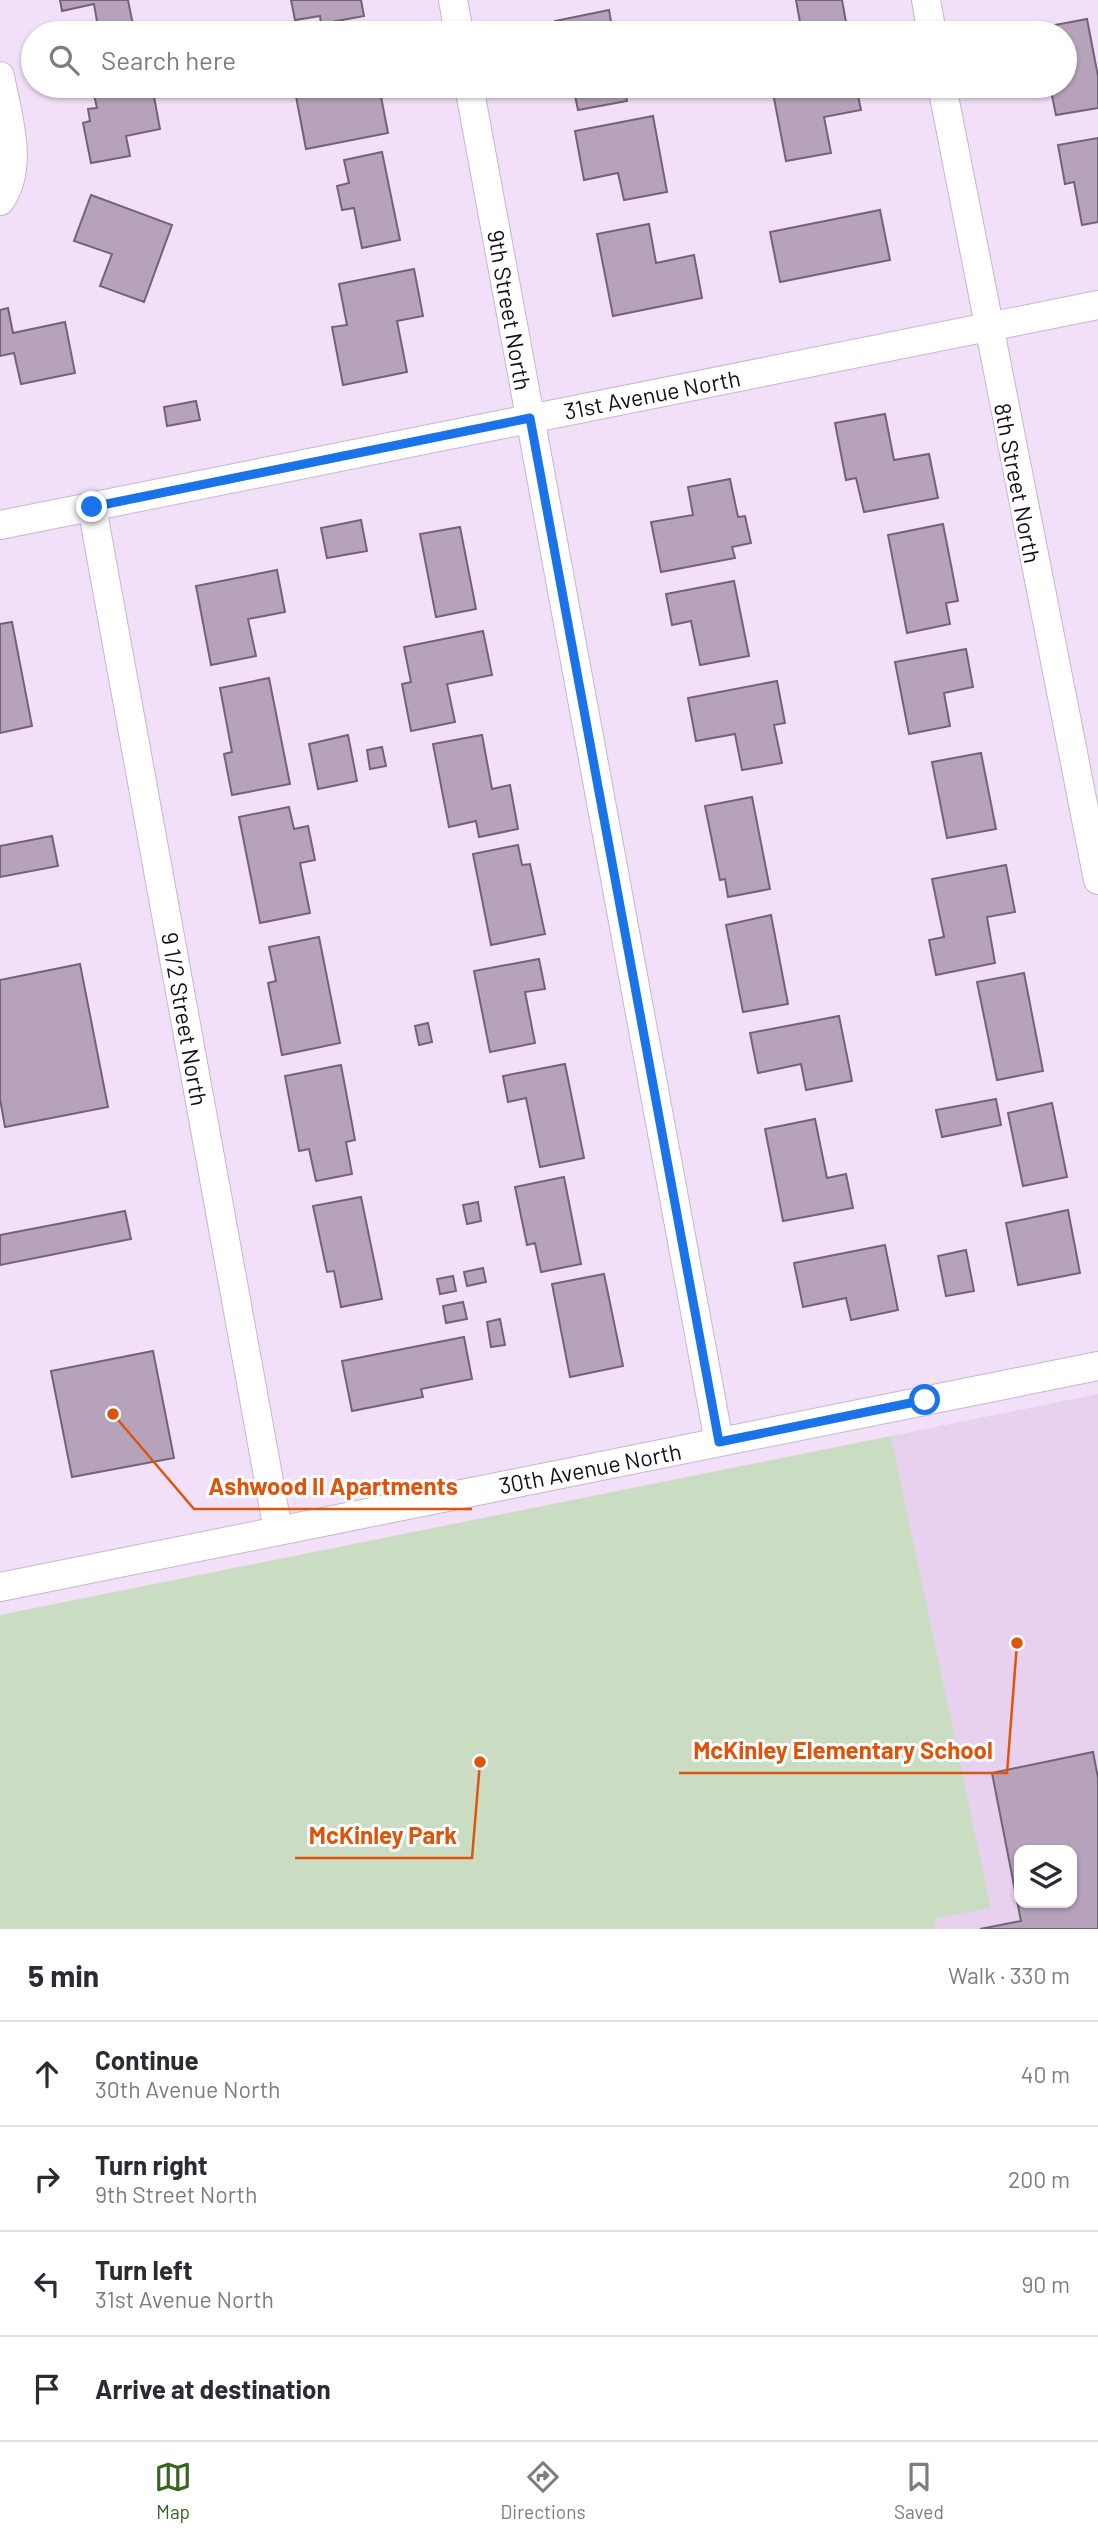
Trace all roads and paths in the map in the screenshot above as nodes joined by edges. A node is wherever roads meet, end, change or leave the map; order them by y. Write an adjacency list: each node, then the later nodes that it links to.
1 (453, 0): 3 (street)
2 (926, 0): 4 (street)
3 (457, 21)
4 (930, 21)
5 (0, 76): 8 (street)
6 (471, 98): 11 (street, 9th Street North)
7 (944, 98): 10 (street, 8th Street North)
8 (0, 201)
9 (1098, 305): 10 (street, 31st Avenue North)
10 (987, 327): 11 (street, 31st Avenue North); 14 (street, 8th Street North)
11 (530, 418): 12 (street, 31st Avenue North); 16 (street, 9th Street North)
12 (92, 507): 13 (street, 31st Avenue North); 17 (street, 9 1/2 Street North)
13 (0, 525)
14 (1098, 880)
15 (1098, 1366): 16 (street, 30th Avenue North)
16 (719, 1442): 17 (street, 30th Avenue North)
17 (278, 1531): 18 (street, 30th Avenue North)
18 (0, 1587)

